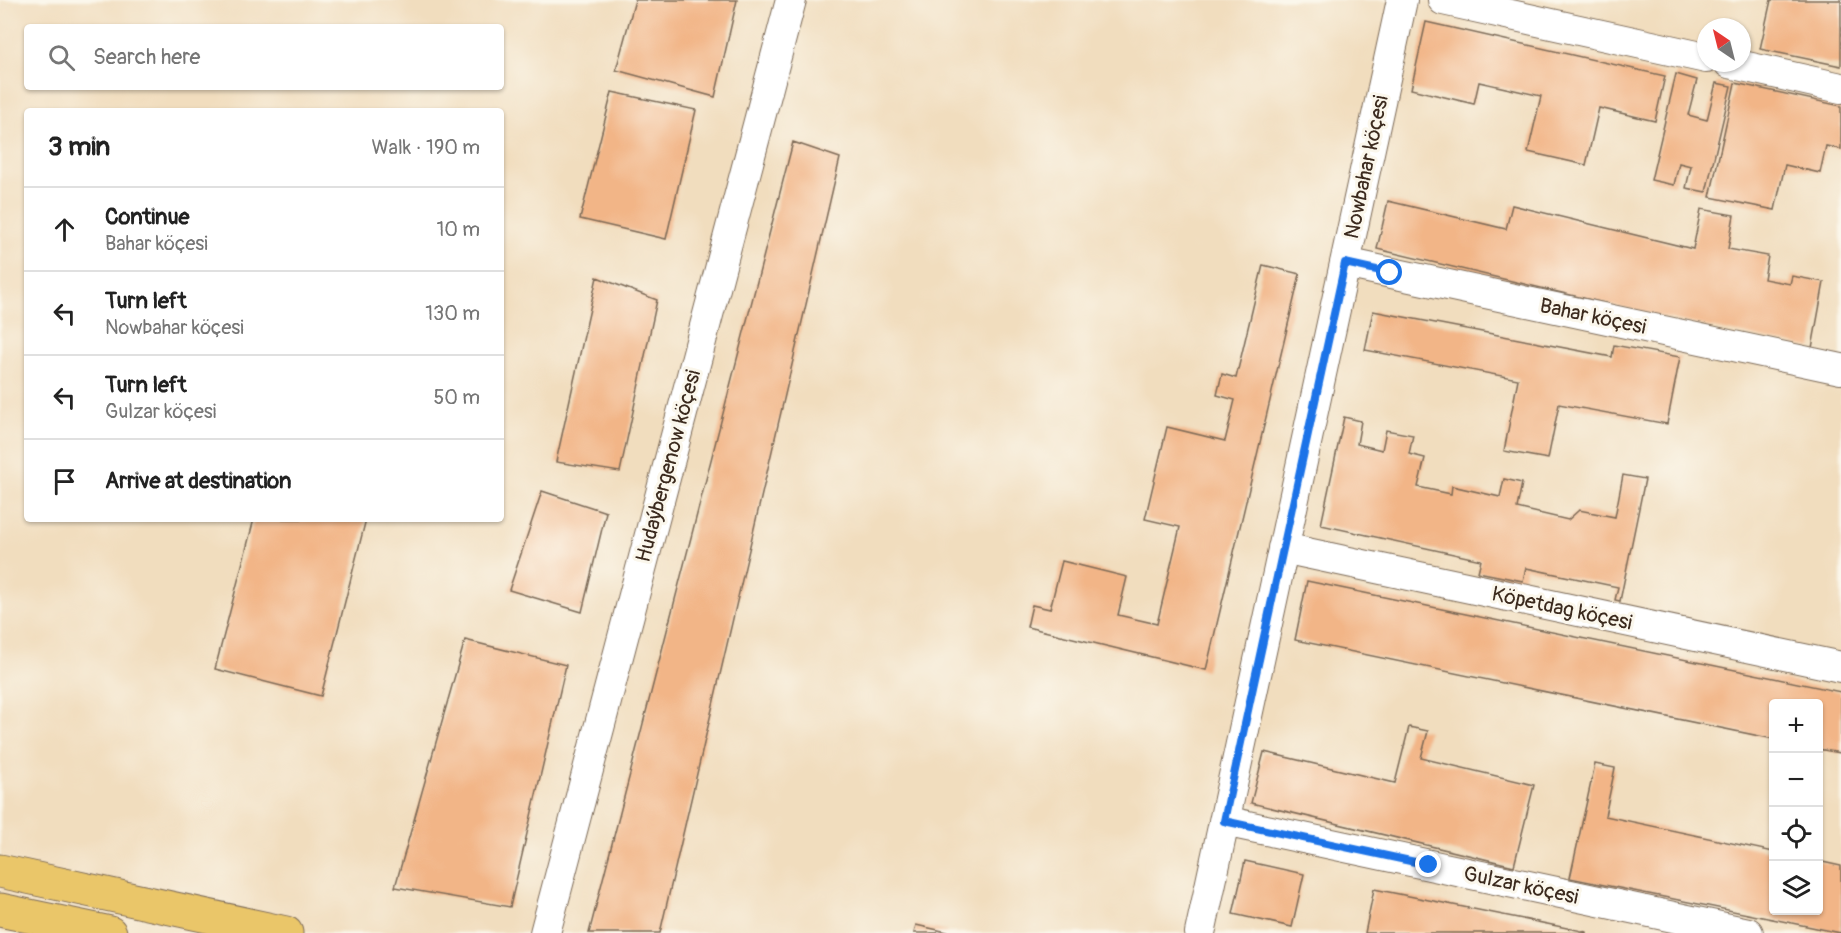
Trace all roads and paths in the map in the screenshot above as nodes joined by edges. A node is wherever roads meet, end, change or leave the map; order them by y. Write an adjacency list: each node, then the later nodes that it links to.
1 (791, 0): 16 (street, Hudaýbergenow köçesi)
2 (1402, 0): 7 (street, Nowbahar köçesi)
3 (1443, 0): 4 (street)
4 (1697, 56)
5 (1751, 68): 6 (street)
6 (1841, 88)
7 (1345, 263): 8 (street, Bahar köçesi); 9 (street, Nowbahar köçesi)
8 (1841, 369)
9 (1283, 548): 10 (street, Köpetdag köçesi); 11 (street, Nowbahar köçesi)
10 (1841, 667)
11 (1224, 821): 17 (street, Nowbahar köçesi); 18 (street, Gulzar köçesi)
12 (0, 871): 15 (main road)
13 (0, 910): 14 (main road)
14 (110, 933)
15 (286, 933)
16 (545, 933)
17 (1200, 933)
18 (1748, 933)

